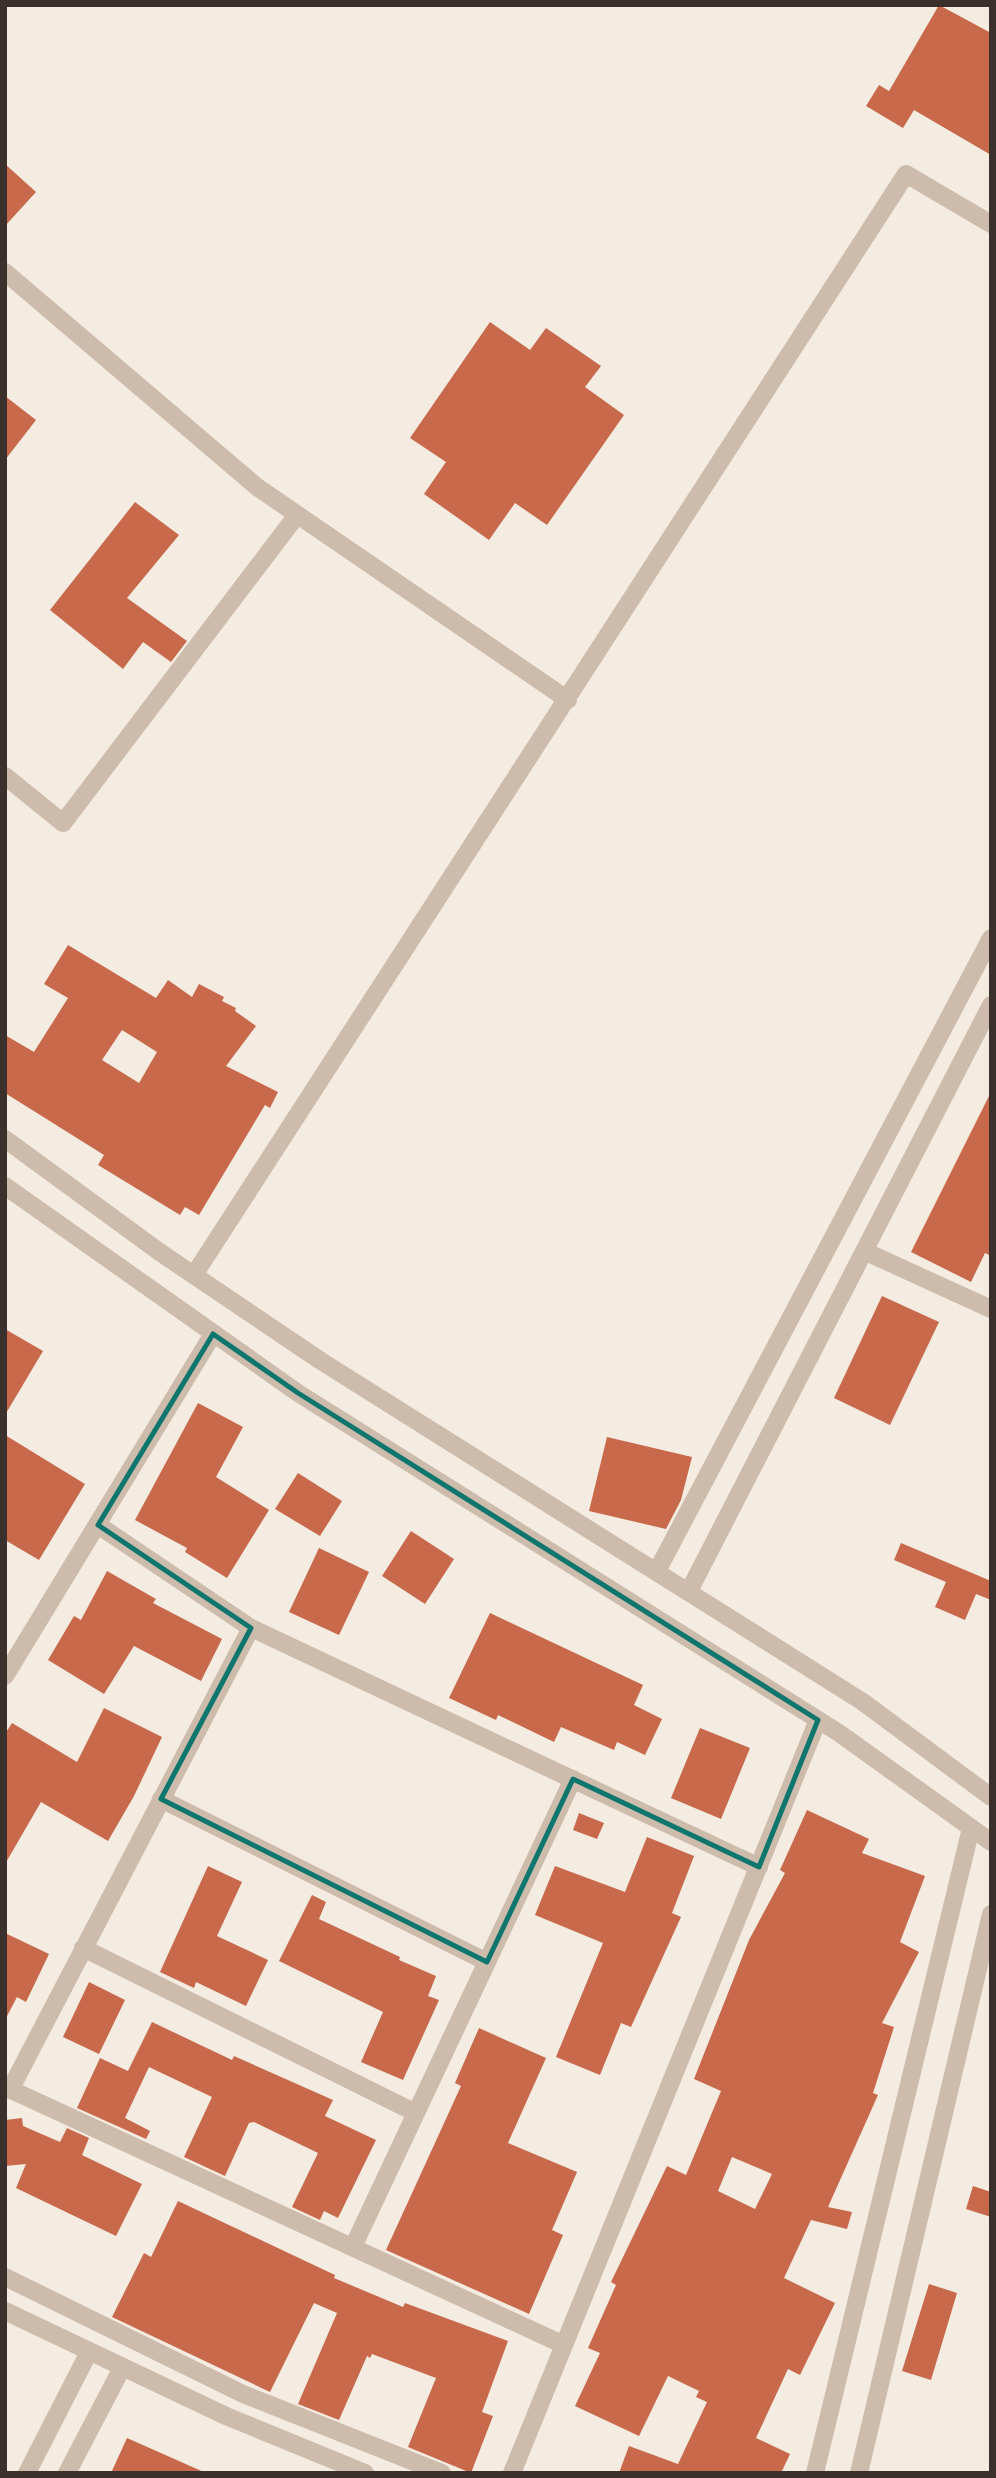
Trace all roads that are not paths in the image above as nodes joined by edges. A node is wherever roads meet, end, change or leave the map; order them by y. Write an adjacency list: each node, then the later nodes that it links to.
1 (991, 224): 4 (street)
2 (5, 272): 3 (street)
3 (297, 515): 4 (street); 5 (street)
4 (568, 700): 11 (street)
5 (5, 776)
6 (991, 938): 15 (street)
7 (991, 1005): 10 (street)
8 (5, 1139): 11 (street)
9 (5, 1186): 13 (street)
10 (864, 1251): 12 (street); 16 (street)
11 (194, 1275): 15 (street)
12 (991, 1309)
13 (214, 1334): 14 (street); 19 (street)
14 (98, 1525): 17 (street); 18 (street)
15 (657, 1572): 16 (street)
16 (689, 1591): 21 (street)
17 (251, 1628): 20 (street); 22 (street)
18 (5, 1676)
19 (818, 1720): 23 (street); 25 (street)
20 (573, 1779): 25 (street); 28 (street)
21 (991, 1797)
22 (161, 1799): 27 (street); 28 (street)
23 (971, 1828): 24 (street); 43 (street)
24 (991, 1842)
25 (759, 1867): 34 (street)
26 (991, 1914): 44 (street)
27 (83, 1948): 29 (street); 30 (street)
28 (487, 1962): 30 (street)
29 (7, 2088): 31 (street)
30 (416, 2113): 31 (street)
31 (353, 2247): 34 (street)
32 (5, 2277): 41 (street)
33 (5, 2311): 35 (street)
34 (564, 2345): 42 (street)
35 (89, 2352): 36 (street); 38 (street)
36 (122, 2368): 37 (street); 39 (street)
37 (337, 2468): 40 (street)
38 (27, 2473)
39 (67, 2473)
40 (365, 2473)
41 (442, 2473)
42 (512, 2473)
43 (815, 2473)
44 (859, 2473)

